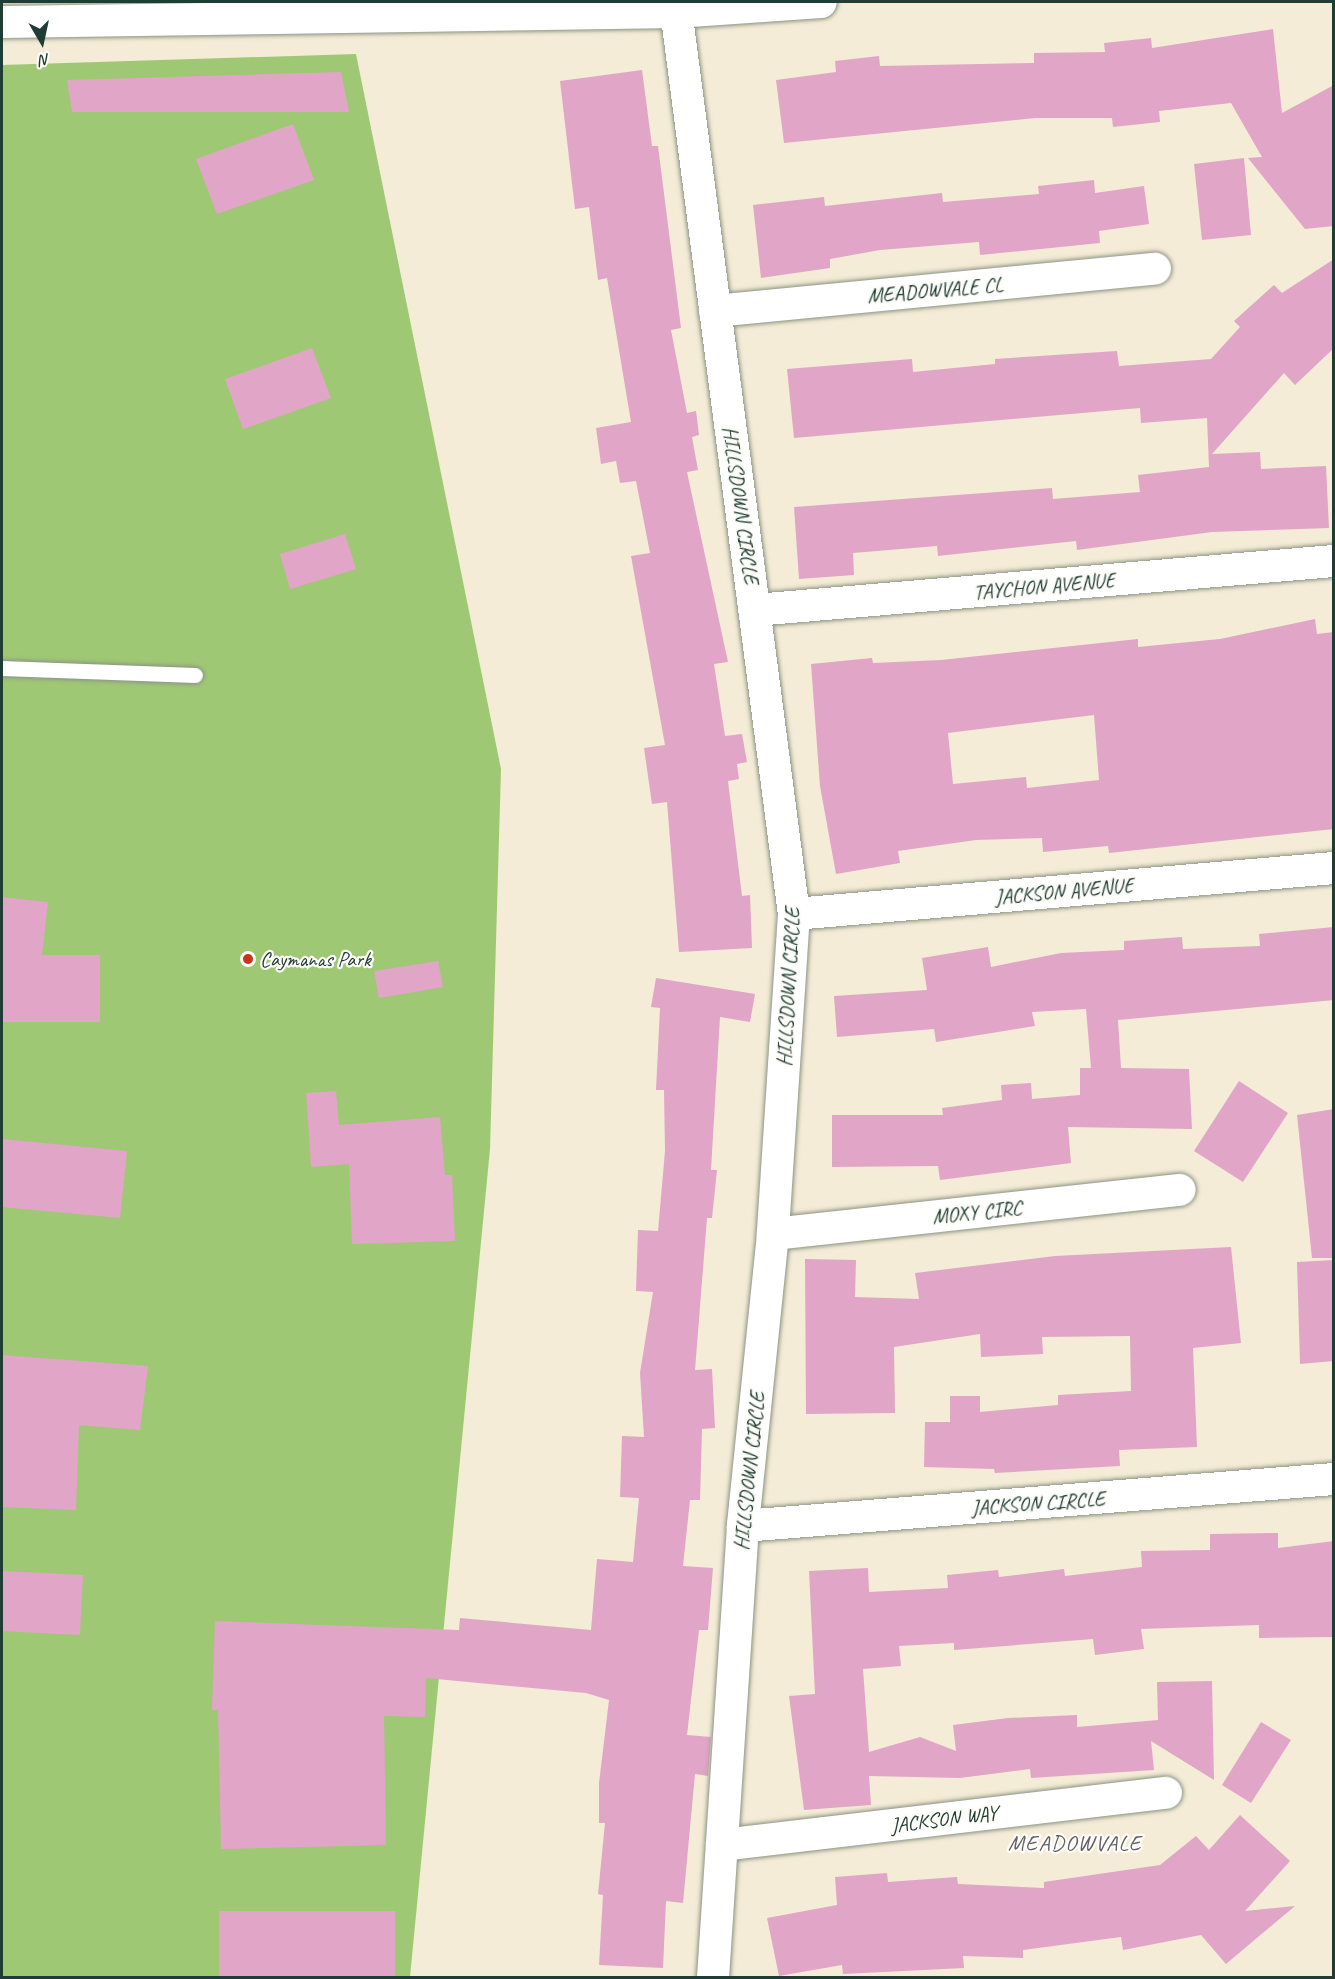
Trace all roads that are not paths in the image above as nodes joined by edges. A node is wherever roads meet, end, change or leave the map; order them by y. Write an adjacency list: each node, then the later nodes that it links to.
1 (821, 2): 2 (street)
2 (676, 7): 3 (street); 7 (street, HILLSDOWN CIRCLE)
3 (514, 8): 4 (street)
4 (123, 11): 5 (street)
5 (2, 21)
6 (1155, 269): 7 (street, MEADOWVALE CL)
7 (715, 311): 9 (street, HILLSDOWN CIRCLE)
8 (1334, 561): 9 (street, TAYCHON AVENUE)
9 (755, 610): 13 (street, HILLSDOWN CIRCLE)
10 (2, 668): 11 (lane)
11 (195, 675)
12 (1334, 868): 13 (street, JACKSON AVENUE)
13 (794, 914): 15 (street, HILLSDOWN CIRCLE)
14 (1180, 1190): 15 (street, MOXY CIRC)
15 (774, 1234): 17 (street, HILLSDOWN CIRCLE)
16 (1334, 1479): 17 (street, JACKSON CIRCLE)
17 (743, 1526): 19 (street, HILLSDOWN CIRCLE)
18 (1166, 1793): 19 (street, JACKSON WAY)
19 (722, 1845): 20 (street, HILLSDOWN CIRCLE)
20 (713, 1977)

